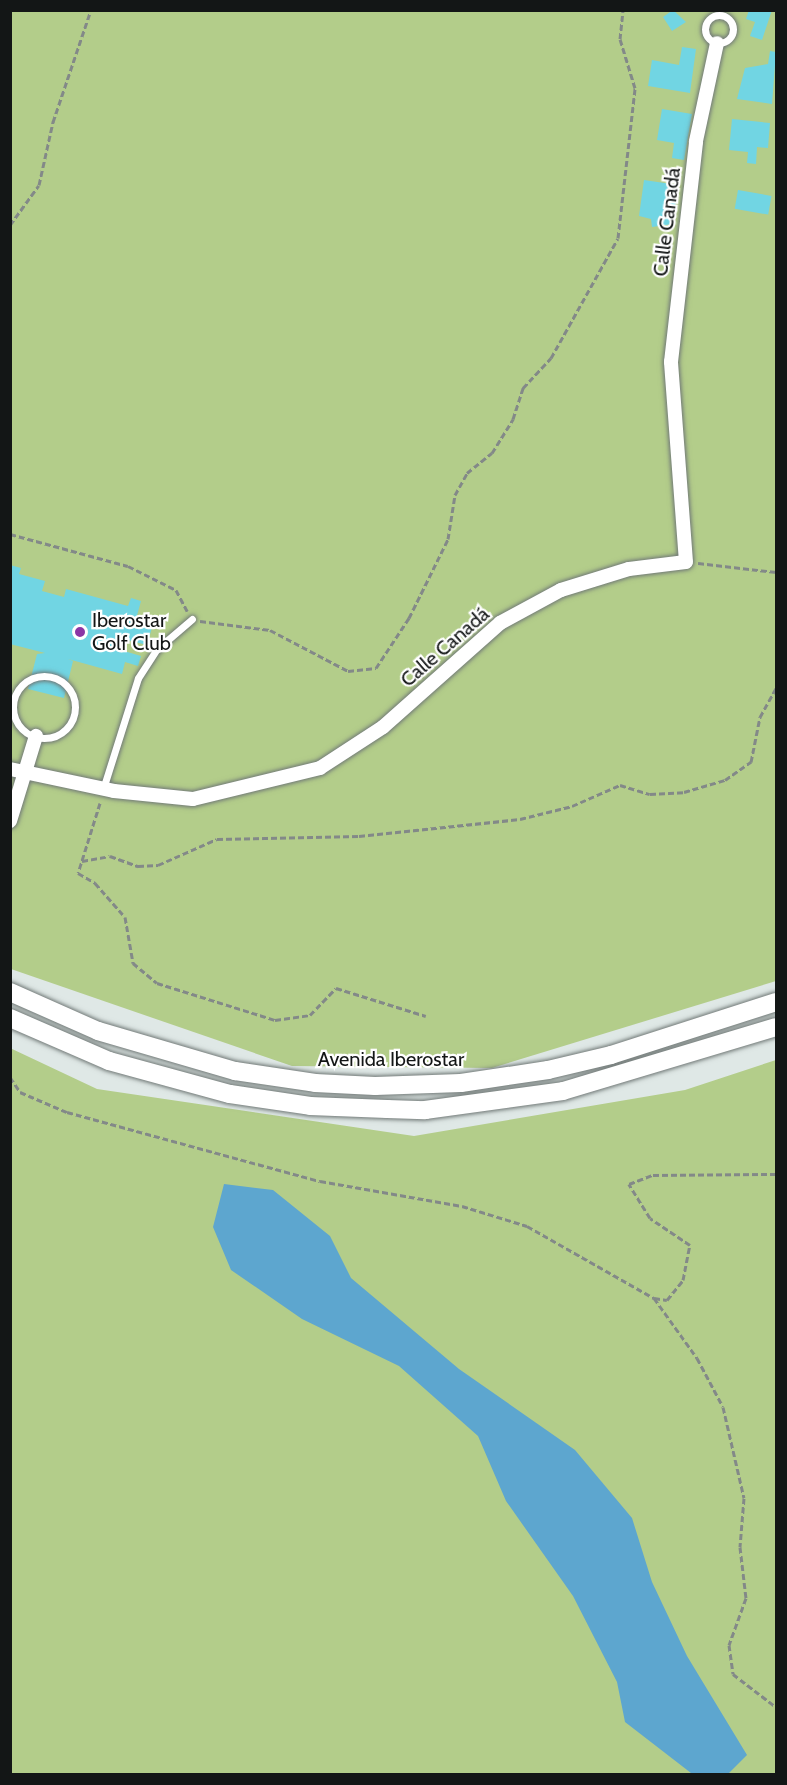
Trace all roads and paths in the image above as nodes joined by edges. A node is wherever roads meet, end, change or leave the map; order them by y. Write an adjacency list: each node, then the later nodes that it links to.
1 (91, 10): 4 (path)
2 (623, 10): 8 (path)
3 (717, 43): 3 (lane); 6 (street, Calle Canadá)
4 (10, 225)
5 (10, 534): 8 (path)
6 (686, 562): 7 (path); 13 (street, Calle Canadá)
7 (777, 572)
8 (192, 620): 13 (lane)
9 (777, 688): 15 (path)
10 (36, 736): 10 (lane); 12 (street)
11 (10, 769): 12 (street, Calle Canadá)
12 (25, 772): 13 (street, Calle Canadá); 14 (street)
13 (103, 789): 15 (path)
14 (10, 821)
15 (82, 861): 18 (path)
16 (10, 992): 17 (street, Avenida Iberostar)
17 (777, 1002)
18 (426, 1016)
19 (10, 1018): 20 (street)
20 (777, 1027)
21 (10, 1077): 23 (path)
22 (777, 1174): 23 (path)
23 (654, 1298): 24 (path)
24 (777, 1707)

